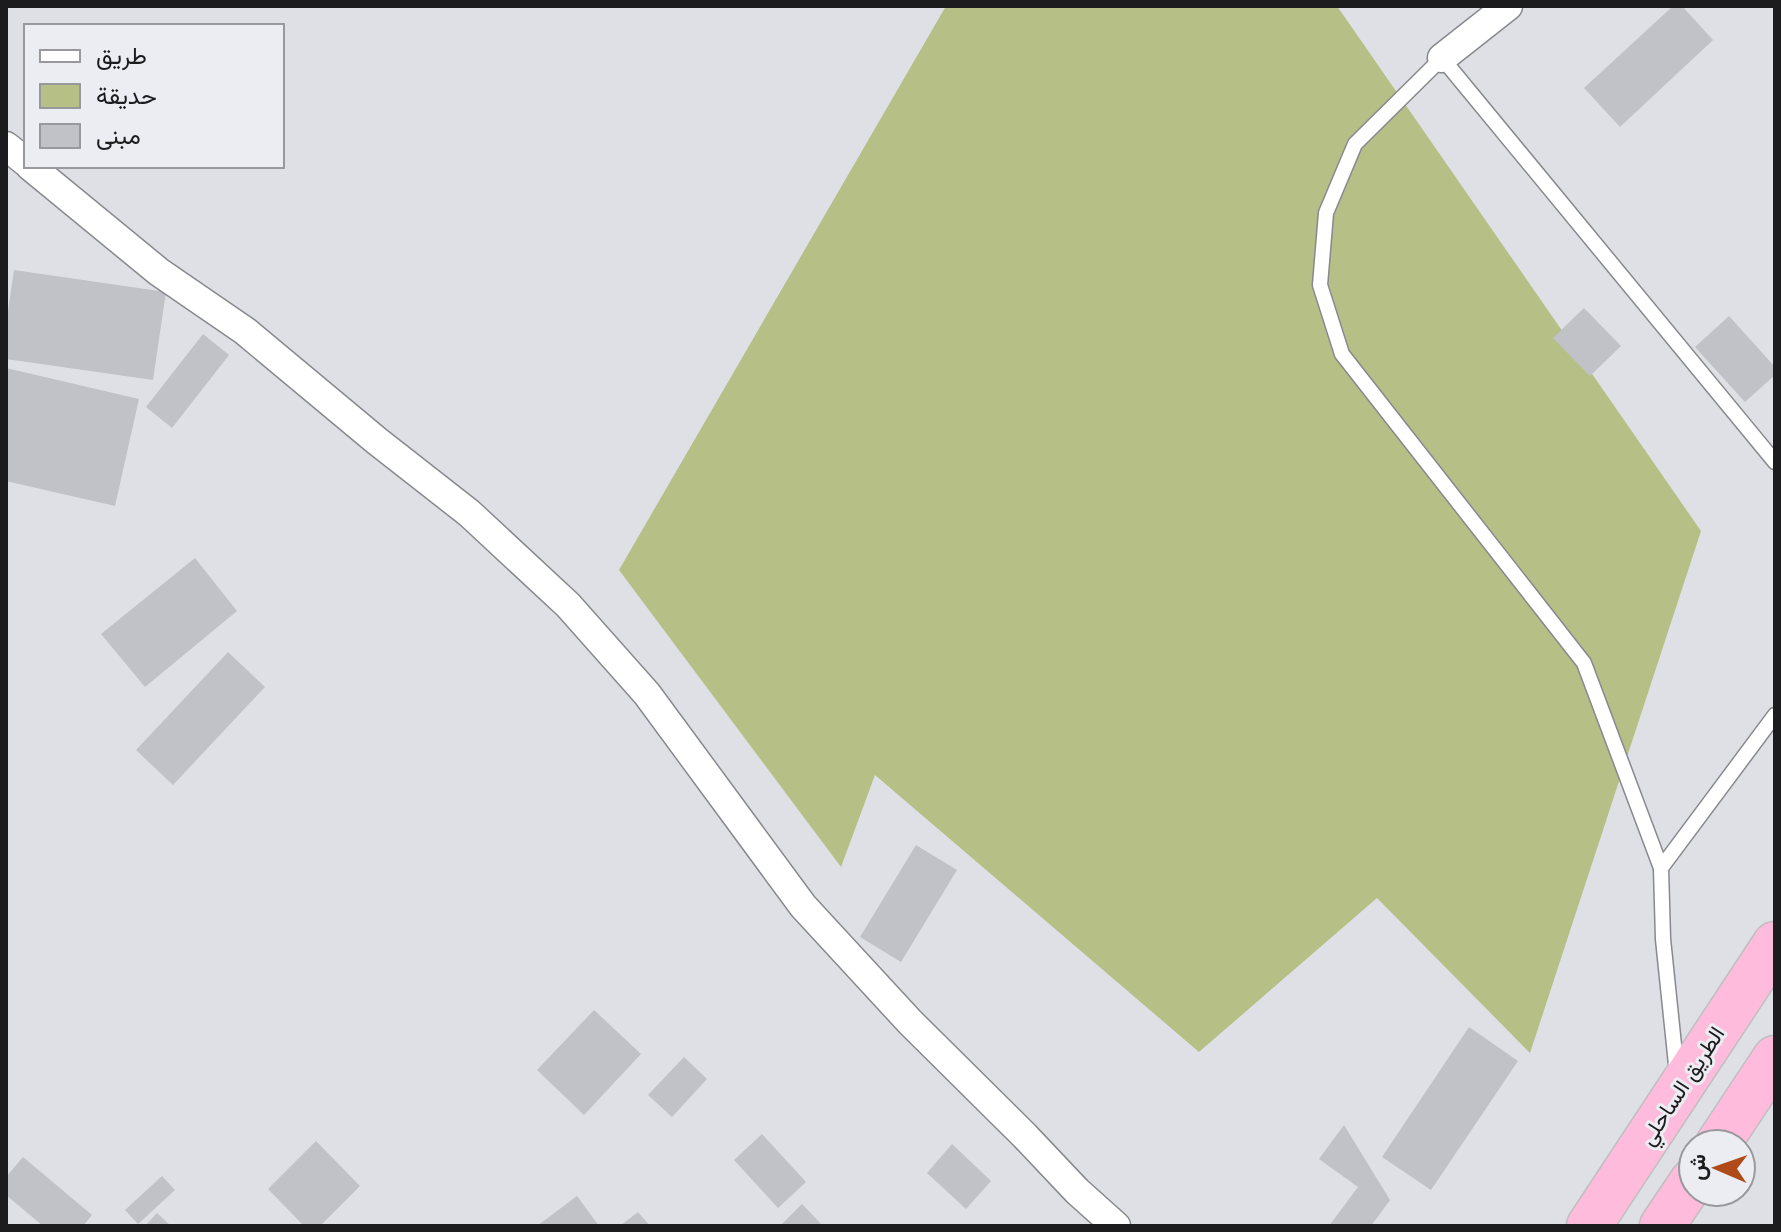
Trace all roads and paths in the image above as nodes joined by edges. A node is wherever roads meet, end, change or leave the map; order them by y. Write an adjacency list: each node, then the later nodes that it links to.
1 (1508, 6): 2 (street)
2 (1442, 58): 6 (lane); 8 (lane)
3 (6, 146): 4 (street)
4 (24, 161)
5 (33, 168): 14 (street)
6 (1775, 462)
7 (1775, 715): 8 (lane)
8 (1661, 868): 11 (lane)
9 (1775, 944): 11 (highway, الطريق الساحلي)
10 (1775, 1058): 12 (highway)
11 (1679, 1090): 15 (highway, الطريق الساحلي)
12 (1729, 1128)
13 (1677, 1204): 16 (highway)
14 (1116, 1226)
15 (1589, 1226)
16 (1662, 1226)

